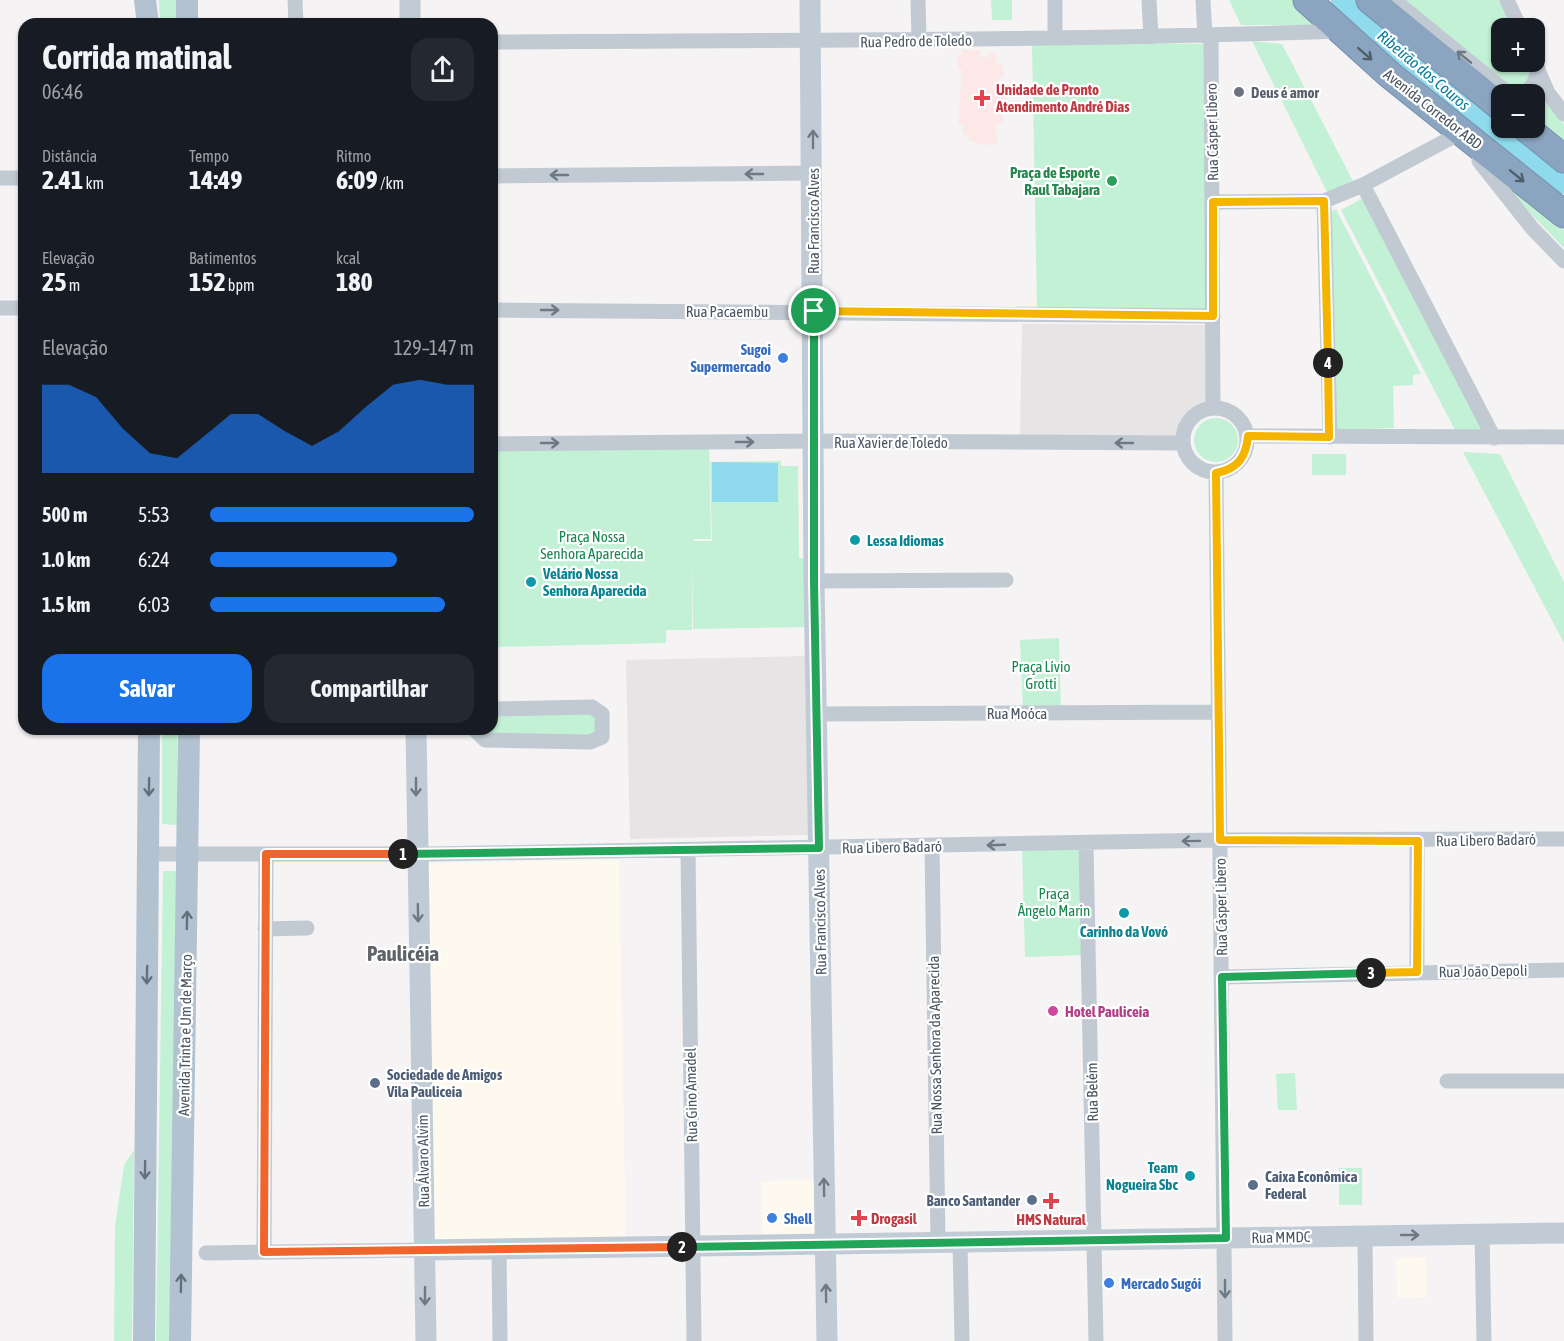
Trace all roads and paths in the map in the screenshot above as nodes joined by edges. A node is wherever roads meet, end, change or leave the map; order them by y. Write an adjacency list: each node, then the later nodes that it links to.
1 (145, 0): 14 (main road)
2 (187, 0): 15 (main road)
3 (295, 0): 16 (street)
4 (410, 0): 17 (street)
5 (810, 0): 24 (street, Rua Francisco Alves)
6 (918, 0): 23 (street)
7 (1055, 0): 21 (street)
8 (1149, 0): 22 (street)
9 (1203, 0): 20 (street, Rua Cásper Libero)
10 (1306, 0): 19 (highway, Avenida Corredor ABD)
11 (1370, 0): 28 (highway)
12 (1394, 0): 27 (street, one-way to 12)
13 (1506, 0): 18 (street)
14 (147, 18)
15 (187, 18)
16 (296, 18)
17 (410, 18)
18 (1515, 18)
19 (1339, 31): 20 (street, Rua Pedro de Toledo); 30 (highway, Avenida Corredor ABD, one-way to 30)
20 (1208, 36): 22 (street, Rua Pedro de Toledo); 40 (street, Rua Cásper Libero)
21 (1055, 37): 22 (street, Rua Pedro de Toledo); 23 (street, Rua Pedro de Toledo)
22 (1150, 37)
23 (919, 40): 24 (street, Rua Pedro de Toledo)
24 (812, 41): 25 (street, Rua Pedro de Toledo); 34 (street, Rua Francisco Alves, one-way to 24)
25 (498, 42)
26 (1539, 72): 29 (street)
27 (1491, 84)
28 (1491, 94)
29 (1564, 114)
30 (1462, 132): 38 (street); 41 (highway, Avenida Corredor ABD, one-way to 41)
31 (1538, 138): 32 (highway)
32 (1564, 159)
33 (1479, 160): 42 (street)
34 (813, 173): 35 (street, one-way to 35); 46 (street, Rua Francisco Alves)
35 (498, 176)
36 (0, 178): 37 (street)
37 (18, 178)
38 (1363, 185): 39 (street); 52 (street)
39 (1324, 201): 40 (street); 51 (street)
40 (1213, 202): 47 (street, Rua Cásper Libero)
41 (1564, 214)
42 (1564, 261)
43 (0, 308): 44 (street)
44 (18, 308)
45 (498, 310): 46 (street, Rua Pacaembu, one-way to 46)
46 (814, 311): 47 (street, Rua Pacaembu); 53 (street, Rua Francisco Alves)
47 (1213, 316): 48 (street, Rua Cásper Libero)
48 (1213, 408): 49 (street); 54 (street)
49 (1248, 436): 51 (street); 56 (street)
50 (1564, 436): 52 (street)
51 (1329, 437): 52 (street)
52 (1494, 438)
53 (813, 441): 54 (street, Rua Xavier de Toledo, one-way to 53); 55 (street, Rua Xavier de Toledo, one-way to 53); 58 (street, Rua Francisco Alves)
54 (1183, 443): 56 (street)
55 (498, 444)
56 (1216, 473): 60 (street, Rua Cásper Libero)
57 (1006, 580): 58 (street)
58 (814, 581): 61 (street, Rua Francisco Alves)
59 (498, 709): 65 (street)
60 (1218, 712): 61 (street, Rua Moóca); 67 (street, Rua Cásper Libero)
61 (817, 714): 71 (street, Rua Francisco Alves)
62 (149, 735): 74 (main road, one-way to 74)
63 (189, 735): 73 (main road, Avenida Trinta e Um de Março)
64 (416, 735): 76 (street, Rua Álvaro Alvim, one-way to 76)
65 (480, 735)
66 (1564, 839): 68 (street, Rua Libero Badaró)
67 (1220, 840): 68 (street, Rua Libero Badaró); 69 (street, Rua Libero Badaró, one-way to 69); 81 (street, Rua Cásper Libero)
68 (1418, 841): 80 (street)
69 (1086, 844): 70 (street, Rua Libero Badaró, one-way to 70); 88 (street, Rua Belém)
70 (932, 847): 71 (street, Rua Libero Badaró); 90 (street, Rua Nossa Senhora da Aparecida)
71 (819, 848): 72 (street, Rua Libero Badaró); 91 (street, Rua Francisco Alves, one-way to 71)
72 (688, 850): 76 (street, Rua Libero Badaró); 92 (street, Rua Gino Amadel)
73 (188, 853): 74 (street, Rua Libero Badaró); 75 (street, Rua Libero Badaró); 98 (main road, Avenida Trinta e Um de Março, one-way to 73)
74 (148, 854): 97 (main road, one-way to 97)
75 (266, 854): 76 (street, Rua Libero Badaró); 78 (street)
76 (417, 855): 94 (street, Rua Álvaro Alvim, one-way to 94)
77 (307, 928): 78 (street)
78 (266, 929): 95 (street)
79 (1564, 970): 80 (street, Rua João Depoli)
80 (1417, 972): 81 (street, Rua João Depoli)
81 (1222, 977): 87 (street, Rua Cásper Libero)
82 (1448, 1081): 83 (street)
83 (1564, 1081)
84 (1564, 1233): 85 (street, Rua MMDC)
85 (1482, 1234): 86 (street, Rua MMDC, one-way to 85); 107 (street)
86 (1365, 1235): 87 (street, Rua MMDC); 106 (street)
87 (1226, 1238): 88 (street, Rua MMDC); 105 (street, Rua Cásper Libero, one-way to 105)
88 (1094, 1240): 89 (street, Rua MMDC); 104 (street, Rua Belém)
89 (960, 1242): 90 (street, Rua MMDC); 103 (street)
90 (938, 1243): 91 (street, Rua MMDC)
91 (825, 1246): 92 (street, Rua MMDC); 102 (street, Rua Francisco Alves, one-way to 91)
92 (693, 1247): 93 (street, Rua MMDC); 101 (street, Rua Gino Amadel)
93 (499, 1249): 94 (street, Rua MMDC); 100 (street)
94 (425, 1250): 95 (street, Rua MMDC); 99 (street, Rua Álvaro Alvim, one-way to 99)
95 (264, 1252): 96 (street, Rua MMDC)
96 (206, 1253)
97 (144, 1341)
98 (180, 1341)
99 (426, 1341)
100 (500, 1341)
101 (694, 1341)
102 (827, 1341)
103 (962, 1341)
104 (1096, 1341)
105 (1225, 1341)
106 (1366, 1341)
107 (1484, 1341)

